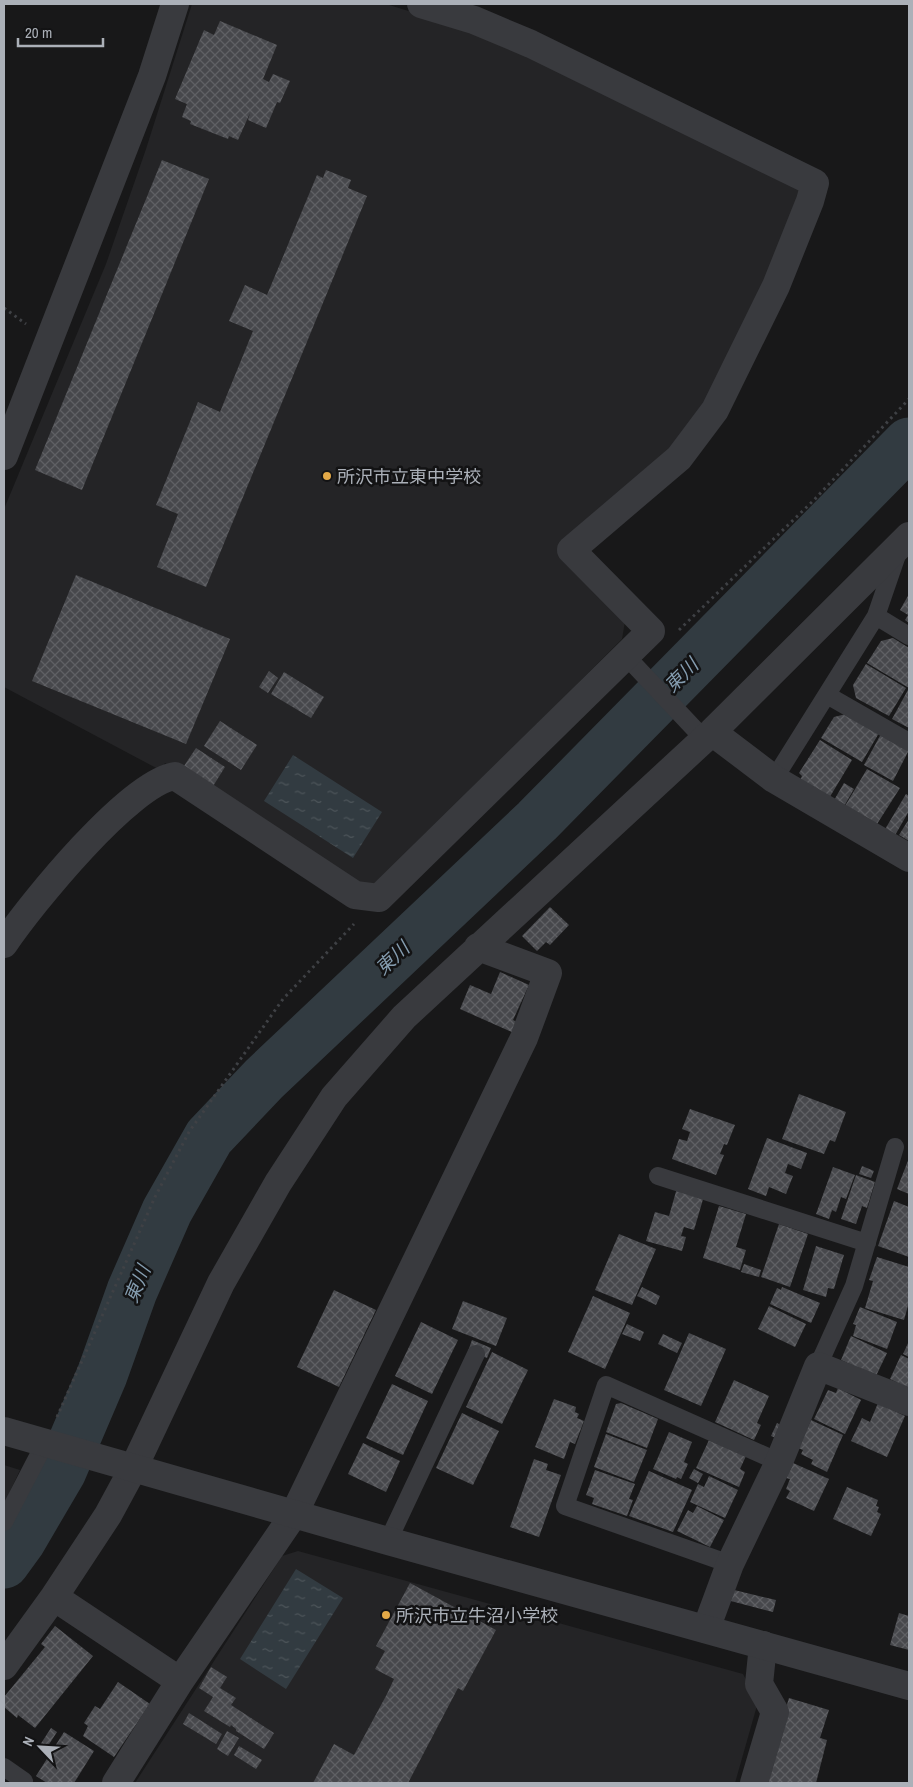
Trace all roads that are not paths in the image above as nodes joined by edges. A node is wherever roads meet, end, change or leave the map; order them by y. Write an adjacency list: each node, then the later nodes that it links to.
1 (175, 4): 3 (street)
2 (421, 4): 7 (street)
3 (4, 456)
4 (904, 541): 5 (lane); 9 (street)
5 (876, 616): 6 (lane); 8 (lane)
6 (909, 636)
7 (630, 660): 9 (lane); 13 (street)
8 (827, 694): 10 (lane); 11 (lane)
9 (704, 734): 11 (street); 14 (street)
10 (909, 742)
11 (774, 779): 12 (street)
12 (909, 858)
13 (4, 944)
14 (478, 947): 24 (street); 25 (street)
15 (895, 1147): 17 (lane)
16 (658, 1176): 17 (lane)
17 (866, 1244): 19 (lane)
18 (476, 1354): 27 (lane)
19 (818, 1366): 20 (street); 23 (street)
20 (909, 1402)
21 (4, 1431): 22 (street)
22 (51, 1444): 24 (street); 26 (lane)
23 (779, 1462): 28 (street); 28 (lane)
24 (126, 1465): 25 (street); 29 (street)
25 (294, 1514): 27 (street); 33 (street)
26 (4, 1522)
27 (388, 1541): 30 (street)
28 (730, 1564): 30 (street)
29 (54, 1597): 32 (street); 33 (street)
30 (706, 1629): 31 (street)
31 (763, 1645): 34 (street); 38 (street)
32 (4, 1666)
33 (180, 1681): 37 (street)
34 (909, 1686)
35 (4, 1768): 36 (lane)
36 (24, 1781)
37 (116, 1783)
38 (754, 1783)

